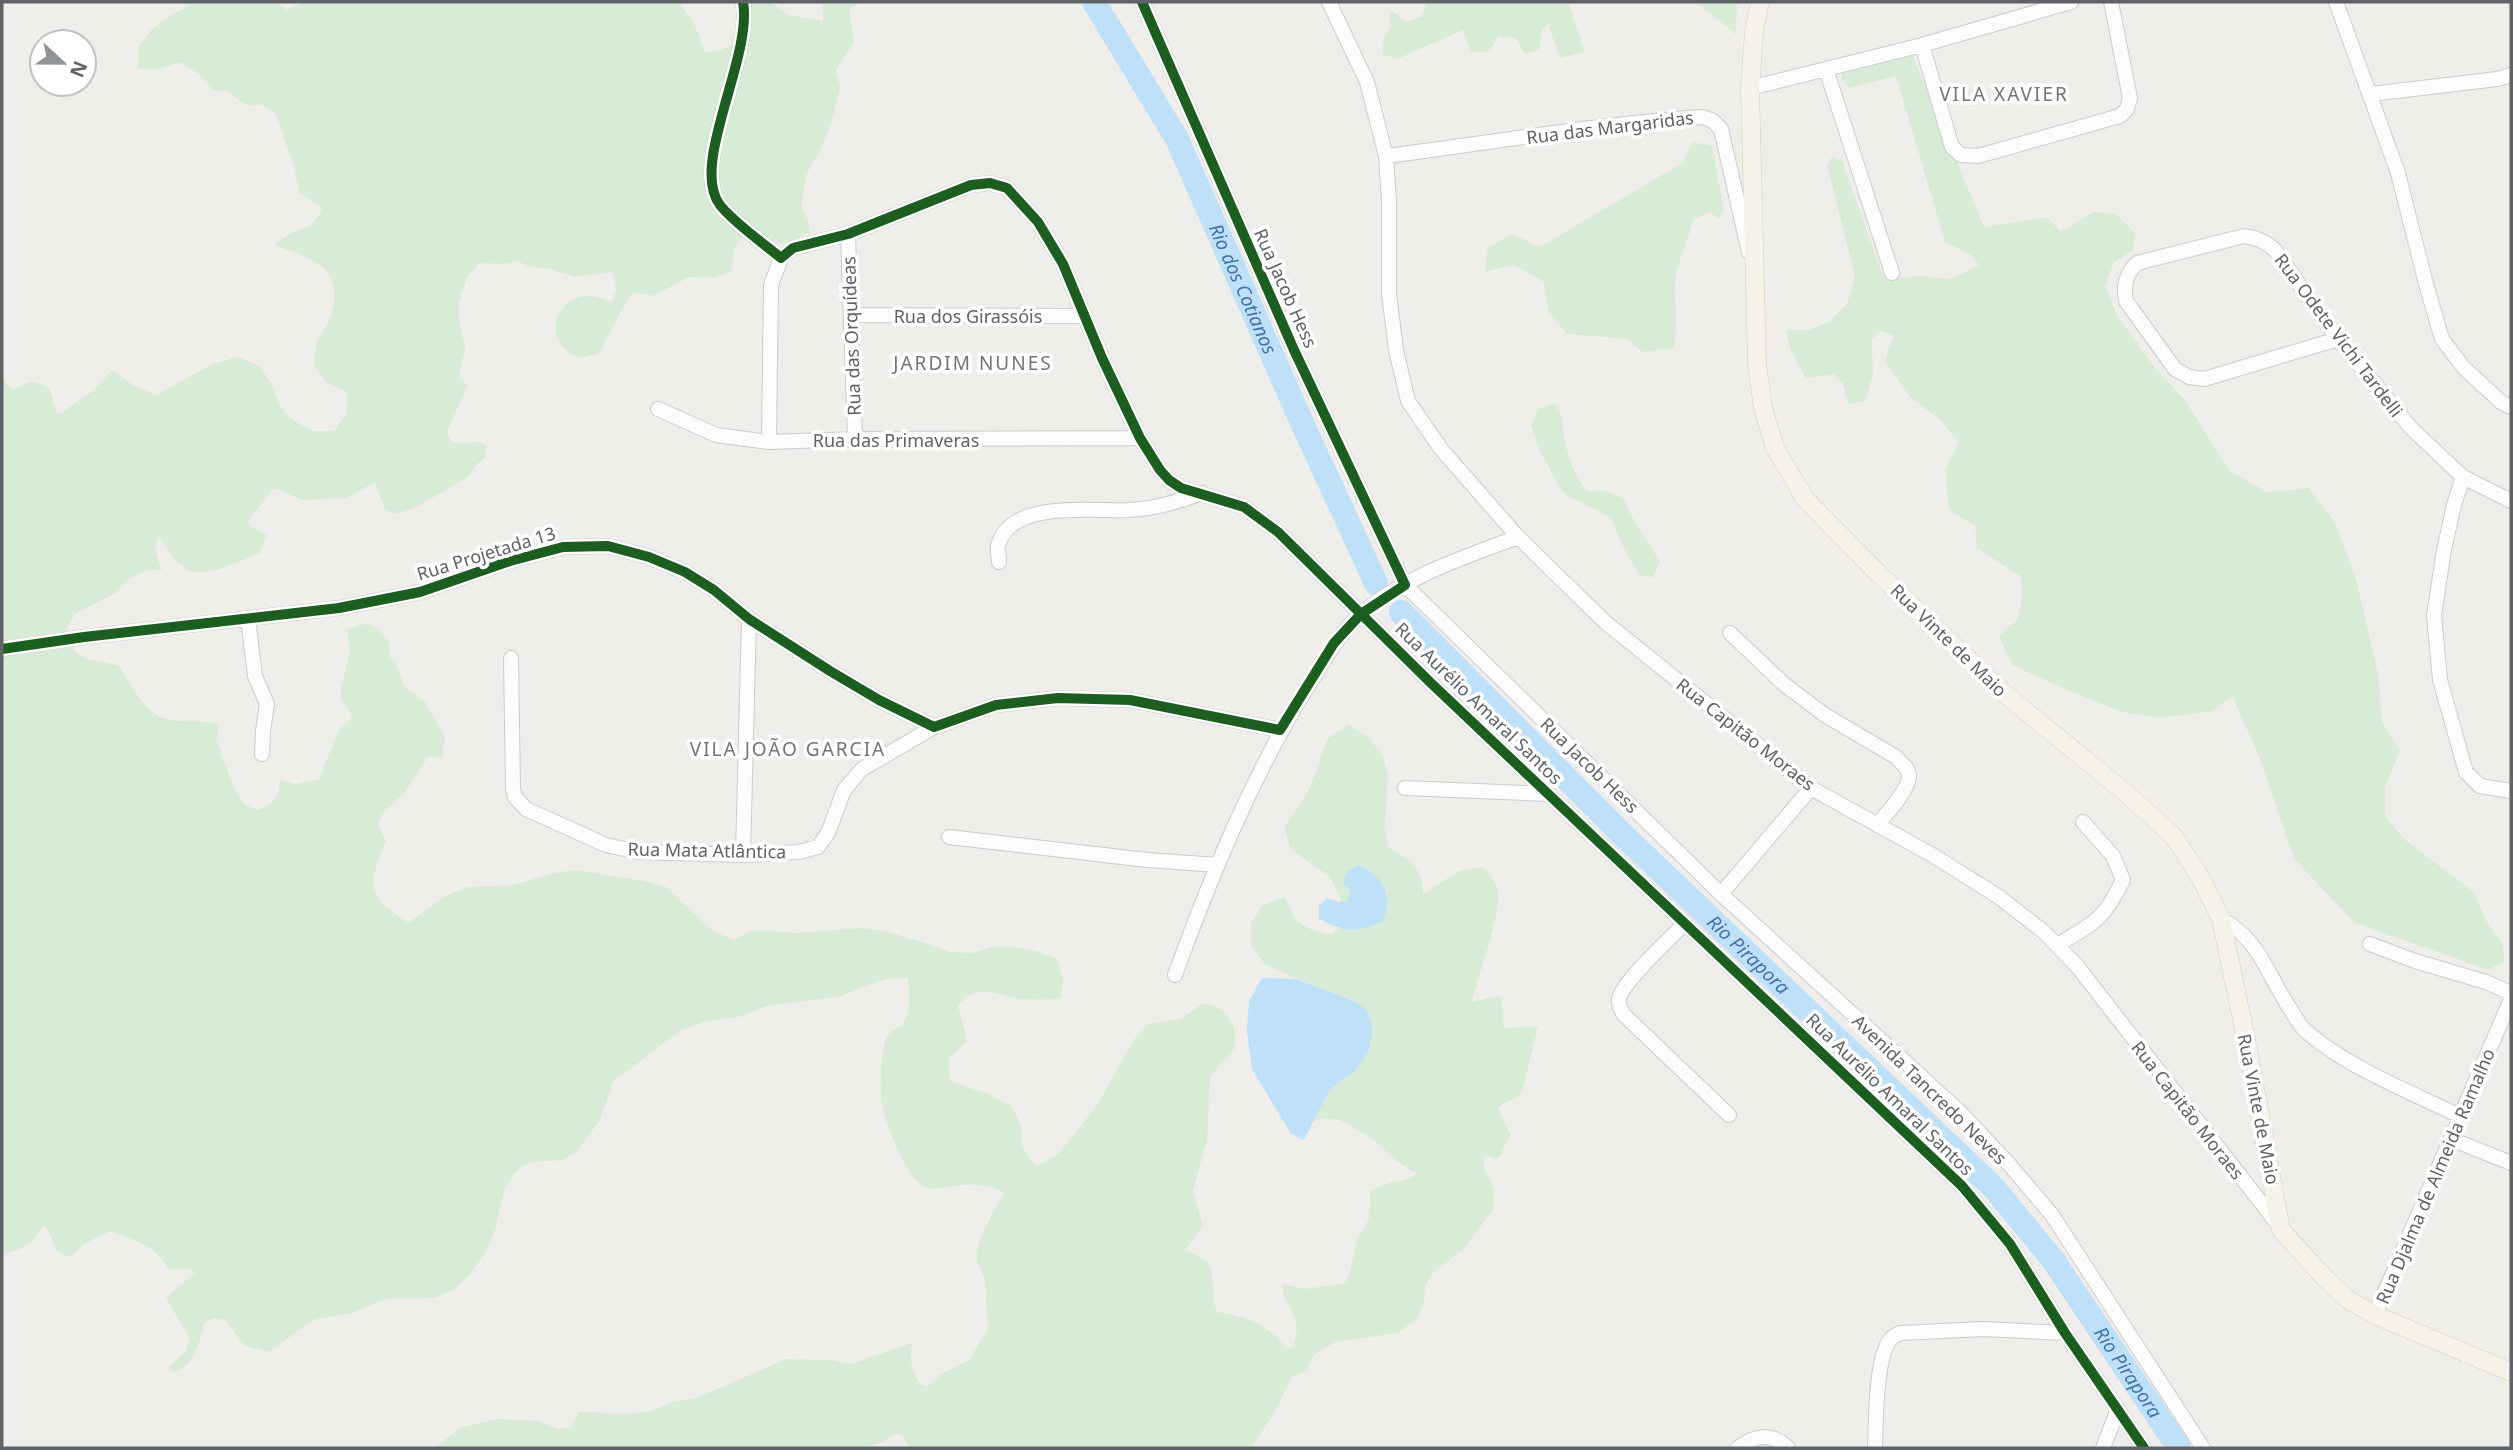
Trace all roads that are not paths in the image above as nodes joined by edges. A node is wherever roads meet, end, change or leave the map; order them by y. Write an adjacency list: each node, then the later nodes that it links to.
1 (743, 2): 15 (street)
2 (1142, 2): 31 (street, Rua Jacob Hess)
3 (1329, 2): 13 (street, Rua Capitão Moraes)
4 (1760, 2): 11 (main road, Rua Vinte de Maio)
5 (2071, 2): 8 (street)
6 (2111, 2): 8 (street)
7 (2336, 2): 12 (street)
8 (1922, 45): 9 (street)
9 (1826, 69): 11 (street); 16 (street)
10 (2511, 75): 12 (street)
11 (1750, 88): 17 (main road, Rua Vinte de Maio)
12 (2371, 94): 21 (street)
13 (1386, 156): 17 (street, Rua das Margaridas); 29 (street, Rua Capitão Moraes)
14 (848, 234): 15 (street, Rua Aurélio Amaral Santos); 18 (street, Rua das Orquídeas); 19 (street, Rua Aurélio Amaral Santos)
15 (781, 258): 25 (street)
16 (1892, 273)
17 (1754, 277): 51 (main road, Rua Vinte de Maio)
18 (851, 315): 19 (street, Rua dos Girassóis); 24 (street, Rua das Orquídeas)
19 (1085, 316): 23 (street, Rua Aurélio Amaral Santos)
20 (2338, 339): 20 (street, Rua Odete Vichi Tardelli); 26 (street, Rua Odete Vichi Tardelli)
21 (2511, 407)
22 (658, 409): 25 (street, Rua das Primaveras)
23 (1140, 438): 24 (street, Rua das Primaveras); 27 (street, Rua Aurélio Amaral Santos)
24 (855, 439): 25 (street, Rua das Primaveras)
25 (769, 442)
26 (2463, 477): 28 (street, Rua Odete Vichi Tardelli); 43 (street)
27 (1202, 493): 30 (street); 32 (street, Rua Aurélio Amaral Santos)
28 (2511, 501)
29 (1518, 537): 31 (street); 42 (street, Rua Capitão Moraes)
30 (999, 562)
31 (1405, 585): 32 (street); 50 (street, Rua Jacob Hess)
32 (1361, 614): 39 (street); 44 (street, Rua Aurélio Amaral Santos)
33 (248, 618): 34 (street, Rua Projetada 13); 36 (street, Rua Projetada 13); 40 (street)
34 (749, 619): 38 (street, Rua Projetada 13); 48 (street)
35 (1730, 633): 46 (street)
36 (2, 649)
37 (511, 658): 48 (street, Rua Mata Atlântica)
38 (934, 727): 39 (street, Rua Mata Atlântica); 48 (street, Rua Mata Atlântica)
39 (1280, 730): 49 (street)
40 (262, 754)
41 (1405, 788): 44 (street)
42 (1811, 788): 46 (street, Rua Capitão Moraes); 50 (street)
43 (2511, 791)
44 (1547, 794): 52 (street, Rua Aurélio Amaral Santos)
45 (2083, 822): 54 (street)
46 (1877, 825): 54 (street, Rua Capitão Moraes)
47 (949, 837): 49 (street)
48 (743, 855)
49 (1218, 865): 55 (street)
50 (1721, 894): 72 (street, Avenida Tancredo Neves)
51 (2221, 919): 59 (street); 62 (main road, Rua Vinte de Maio)
52 (1684, 925): 58 (street); 64 (street, Rua Aurélio Amaral Santos)
53 (2370, 944): 56 (street)
54 (2057, 945): 62 (street, Rua Capitão Moraes)
55 (1175, 975)
56 (2511, 993)
57 (2511, 999): 59 (street, Rua Djalma de Almeida Ramalho)
58 (1729, 1115)
59 (2460, 1116): 60 (street, Rua Djalma de Almeida Ramalho)
60 (2451, 1139): 61 (street); 63 (street, Rua Djalma de Almeida Ramalho)
61 (2511, 1163)
62 (2281, 1230): 63 (main road, Rua Capitão Moraes)
63 (2375, 1315): 65 (main road, Rua Capitão Moraes)
64 (2065, 1333): 66 (street, Rua Aurélio Amaral Santos); 69 (street)
65 (2511, 1372)
66 (2118, 1409): 70 (street); 71 (street, Rua Aurélio Amaral Santos)
67 (1738, 1448): 68 (street)
68 (1788, 1448)
69 (1875, 1448)
70 (2103, 1448)
71 (2144, 1448)
72 (2203, 1448)

